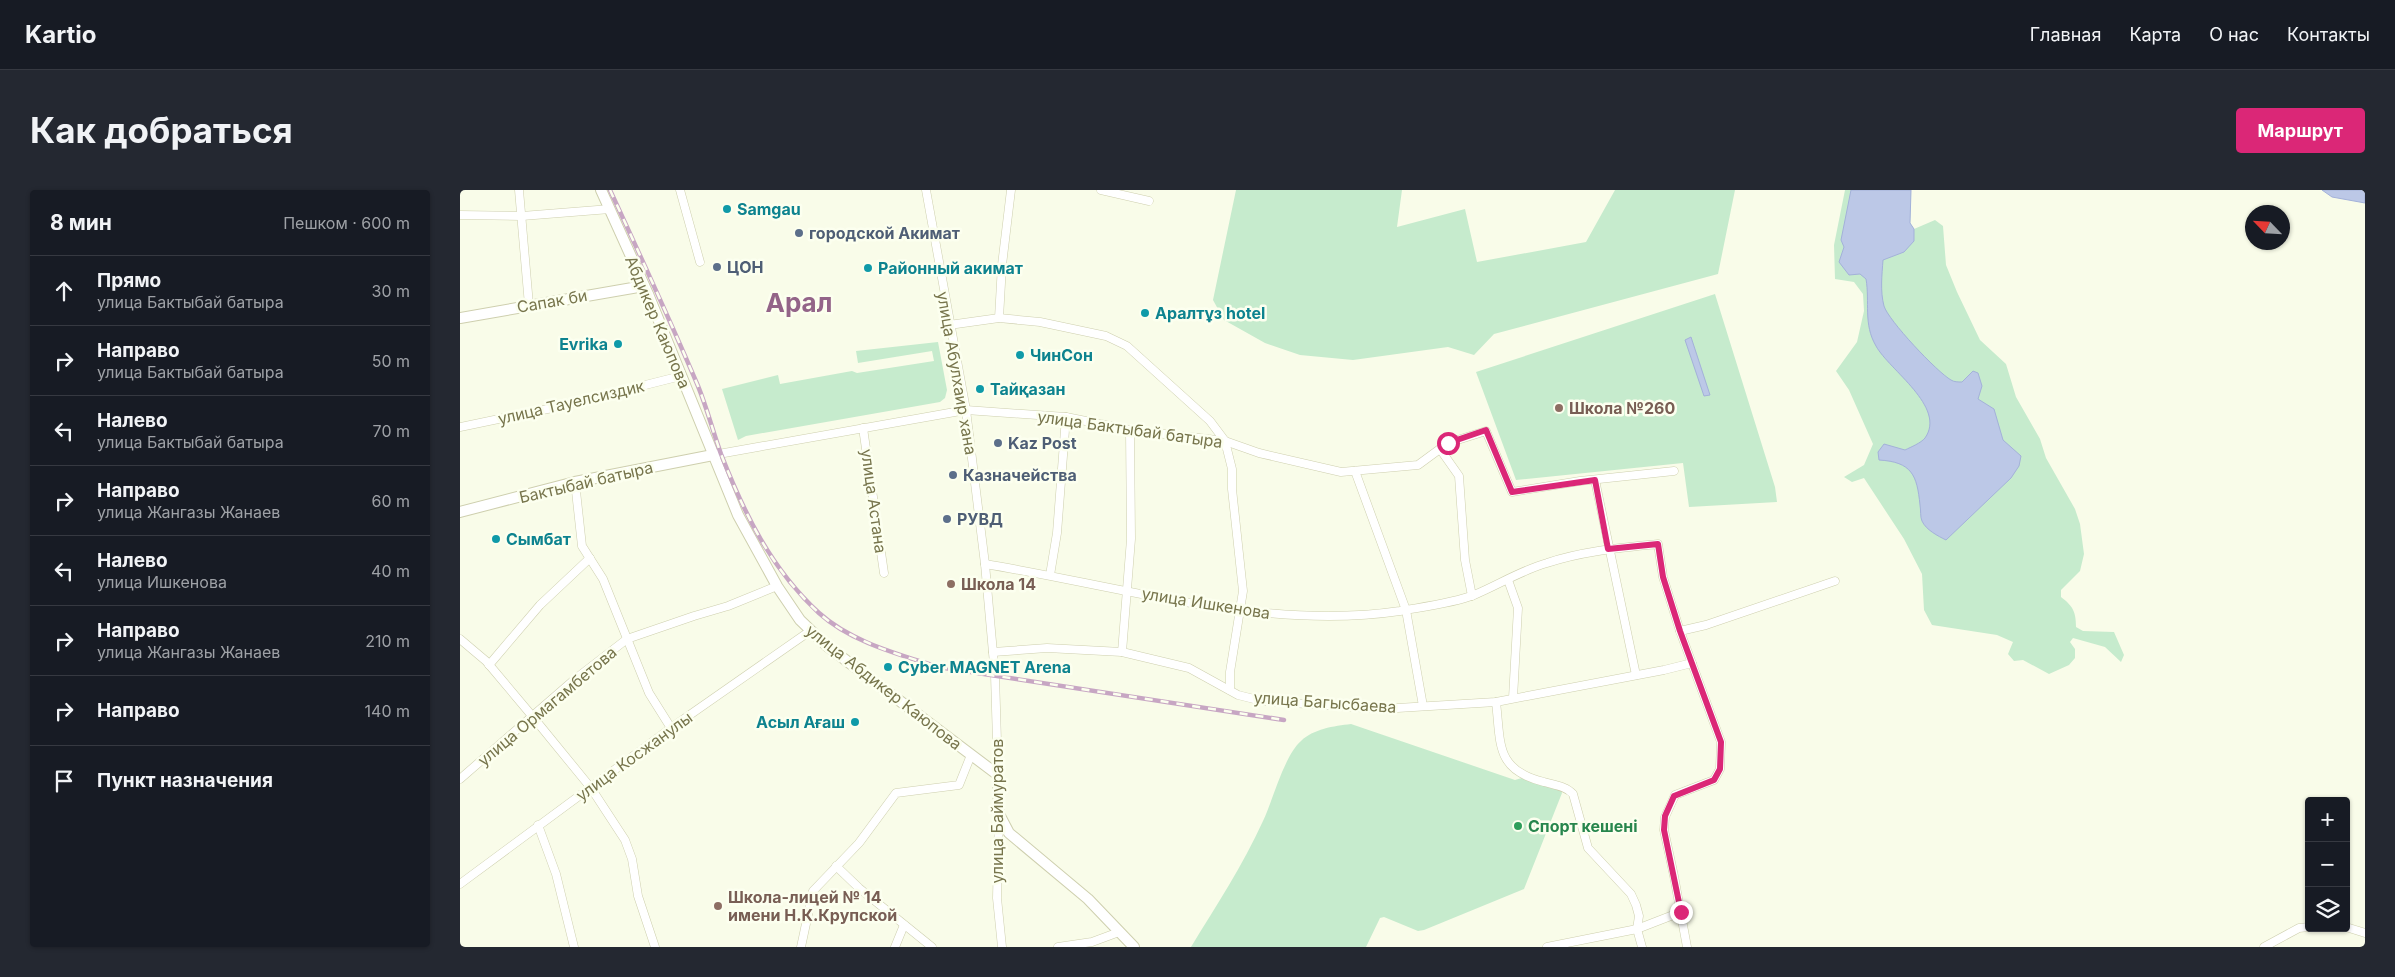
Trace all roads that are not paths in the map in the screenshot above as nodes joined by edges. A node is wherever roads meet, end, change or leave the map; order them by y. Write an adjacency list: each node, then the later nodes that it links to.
1 (520, 190): 10 (street)
2 (601, 190): 8 (street, Абдикер Каюпова)
3 (680, 190): 11 (street)
4 (926, 190): 16 (street, улица Абулхаир хана)
5 (1012, 190): 15 (street)
6 (1101, 190): 7 (street)
7 (1149, 201)
8 (610, 209): 10 (street); 12 (street, Абдикер Каюпова)
9 (460, 215): 10 (street)
10 (522, 216): 13 (street)
11 (700, 262)
12 (644, 286): 13 (street, Сапак би); 17 (street, Абдикер Каюпова)
13 (529, 305): 14 (street, Сапак би)
14 (460, 318)
15 (999, 318): 16 (street); 23 (street)
16 (949, 325): 18 (street, улица Абулхаир хана)
17 (681, 376): 20 (street, улица Тауелсиздик); 25 (street, Абдикер Каюпова)
18 (966, 410): 19 (street, улица Бактыбай батыра); 21 (street, улица Бактыбай батыра); 33 (street, улица Абулхаир хана)
19 (1066, 417): 22 (street, улица Бактыбай батыра); 35 (street)
20 (460, 427)
21 (863, 428): 25 (street, улица Бактыбай батыра); 34 (street, улица Астана)
22 (1130, 430): 23 (street, улица Бактыбай батыра); 39 (street)
23 (1225, 441): 26 (street, улица Бактыбай батыра); 42 (street)
24 (1440, 449): 26 (street, улица Бактыбай батыра); 28 (street, улица Бактыбай батыра); 40 (street)
25 (713, 455): 29 (street, Бактыбай батыра); 38 (street, улица Абдикер Каюпова)
26 (1355, 471): 41 (street)
27 (1674, 471): 28 (street, улица Бактыбай батыра)
28 (1595, 480): 31 (street)
29 (575, 482): 30 (street, Бактыбай батыра); 32 (street)
30 (460, 512)
31 (1608, 549): 36 (street, улица Ишкенова); 44 (street, улица Ишкенова); 52 (street)
32 (590, 558): 46 (street); 50 (street)
33 (985, 564): 35 (street, улица Ишкенова); 47 (street, улица Абулхаир хана)
34 (884, 573)
35 (1050, 575): 39 (street, улица Ишкенова)
36 (1508, 580): 40 (street, улица Ишкенова); 54 (street)
37 (1836, 581): 44 (street)
38 (777, 586): 43 (street, улица Абдикер Каюпова); 46 (street, улица Ормагамбетова)
39 (1129, 590): 42 (street, улица Ишкенова); 48 (street)
40 (1472, 596): 41 (street, улица Ишкенова)
41 (1406, 610): 42 (street, улица Ишкенова); 56 (street)
42 (1238, 611): 53 (street)
43 (810, 631): 58 (street, улица Косжанулы); 59 (street, улица Абдикер Каюпова)
44 (1680, 631): 49 (street)
45 (460, 639): 50 (street)
46 (627, 639): 57 (street, улица Ормагамбетова); 58 (street)
47 (993, 652): 48 (street, улица Багысбаева); 51 (street, улица Абулхаир хана)
48 (1122, 652): 53 (street, улица Багысбаева)
49 (1692, 663): 52 (street, улица Багысбаева); 67 (street)
50 (489, 665): 57 (street)
51 (995, 675): 60 (street, улица Баймуратов)
52 (1636, 675): 54 (street, улица Багысбаева)
53 (1230, 690): 56 (street, улица Багысбаева)
54 (1513, 698): 55 (street, улица Багысбаева)
55 (1496, 702): 56 (street, улица Багысбаева); 71 (street)
56 (1423, 706)
57 (533, 717): 61 (street, улица Ормагамбетова); 62 (street)
58 (671, 728): 62 (street, улица Косжанулы)
59 (971, 755): 60 (street, улица Абдикер Каюпова); 65 (street)
60 (998, 775): 63 (street, улица Баймуратов)
61 (460, 779)
62 (591, 788): 64 (street, улица Косжанулы); 76 (street)
63 (999, 814): 72 (street); 80 (street, улица Баймуратов)
64 (538, 825): 66 (street, улица Косжанулы); 75 (street)
65 (836, 866): 68 (street); 77 (street)
66 (460, 884)
67 (1681, 912): 71 (street); 85 (street)
68 (904, 925): 78 (street); 79 (street)
69 (2305, 928): 86 (street)
70 (2350, 928): 73 (street)
71 (1637, 929): 74 (street); 84 (street)
72 (1119, 932): 81 (street); 82 (street)
73 (2365, 933)
74 (1564, 945): 83 (street)
75 (574, 947)
76 (655, 947)
77 (800, 947)
78 (895, 947)
79 (932, 947)
80 (1002, 947)
81 (1058, 947)
82 (1134, 947)
83 (1547, 947)
84 (1642, 947)
85 (1686, 947)
86 (2264, 947)

